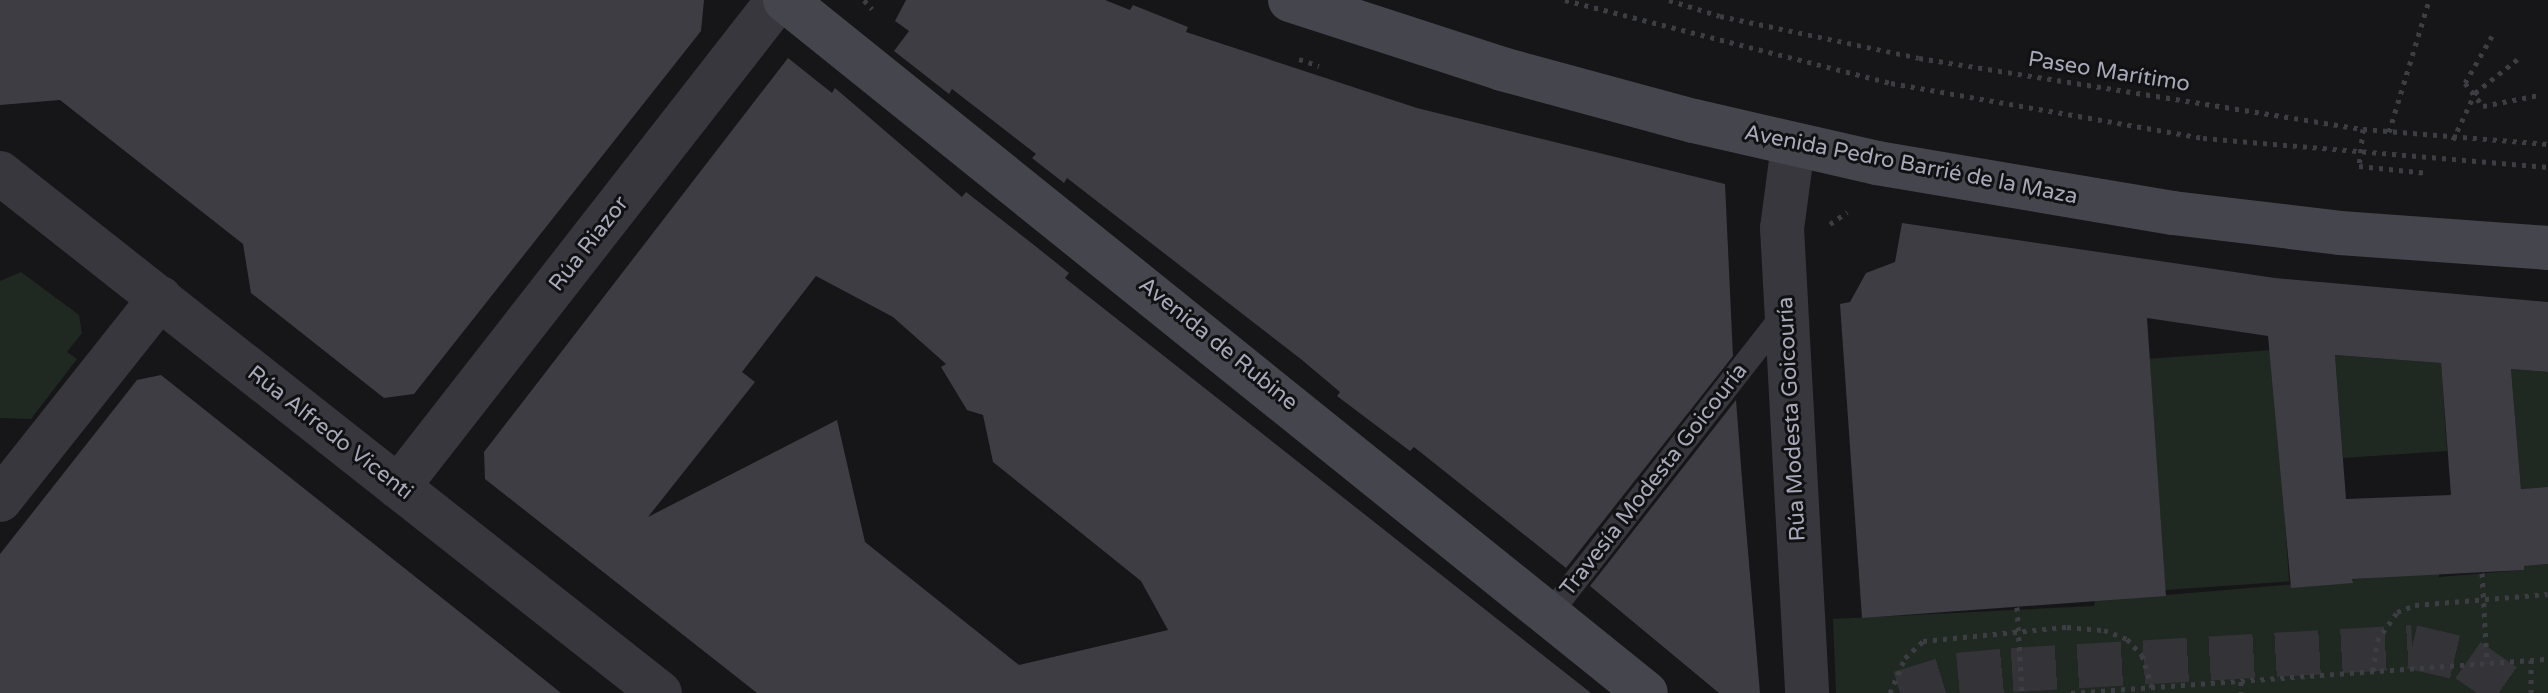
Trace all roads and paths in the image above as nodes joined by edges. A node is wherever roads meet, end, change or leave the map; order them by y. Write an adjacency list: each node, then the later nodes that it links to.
1 (778, 0): 29 (street, Rúa Riazor)
2 (785, 0): 35 (main road, Avenida de Rubine)
3 (864, 0): 8 (path)
4 (1290, 0): 19 (main road, Avenida Pedro Barrié de la Maza)
5 (1565, 0): 20 (path)
6 (1669, 0): 15 (path, Paseo Marítimo)
7 (2429, 0): 16 (path)
8 (872, 9)
9 (2492, 36): 13 (path)
10 (2519, 58): 13 (path)
11 (1299, 59): 12 (path)
12 (1319, 66)
13 (2475, 93): 14 (path); 17 (path)
14 (2539, 95)
15 (2363, 129): 16 (path, Paseo Marítimo); 20 (path)
16 (2389, 132): 17 (path, Paseo Marítimo)
17 (2453, 140): 18 (path, Paseo Marítimo)
18 (2548, 144)
19 (1793, 146): 26 (main road, Avenida Pedro Barrié de la Maza); 28 (street, Rúa Modesta Goicouría)
20 (2360, 154): 21 (path); 22 (path)
21 (2548, 167)
22 (2428, 173)
23 (8, 194): 27 (street, Rúa Alfredo Vicenti)
24 (1847, 212): 25 (path)
25 (1830, 224)
26 (2548, 248)
27 (160, 298): 29 (street, Rúa Alfredo Vicenti); 30 (street)
28 (1786, 311): 35 (lane, Travesía Modesta Goicouría); 45 (street, Rúa Modesta Goicouría)
29 (398, 487): 43 (street, Rúa Alfredo Vicenti)
30 (0, 500)
31 (2482, 573): 33 (path)
32 (2548, 594): 33 (path)
33 (2483, 597): 39 (path); 40 (path)
34 (2017, 607): 36 (path)
35 (1551, 612): 44 (main road, Avenida de Rubine)
36 (2017, 630): 42 (path); 46 (path); 47 (path)
37 (2548, 659): 38 (path)
38 (2531, 660): 39 (path); 50 (path)
39 (2487, 663): 40 (path)
40 (2373, 671): 41 (path)
41 (2241, 681): 42 (path); 49 (path)
42 (2152, 687): 48 (path)
43 (660, 693)
44 (1646, 693)
45 (1807, 693)
46 (1890, 693)
47 (2022, 693)
48 (2071, 693)
49 (2241, 693)
50 (2531, 693)

